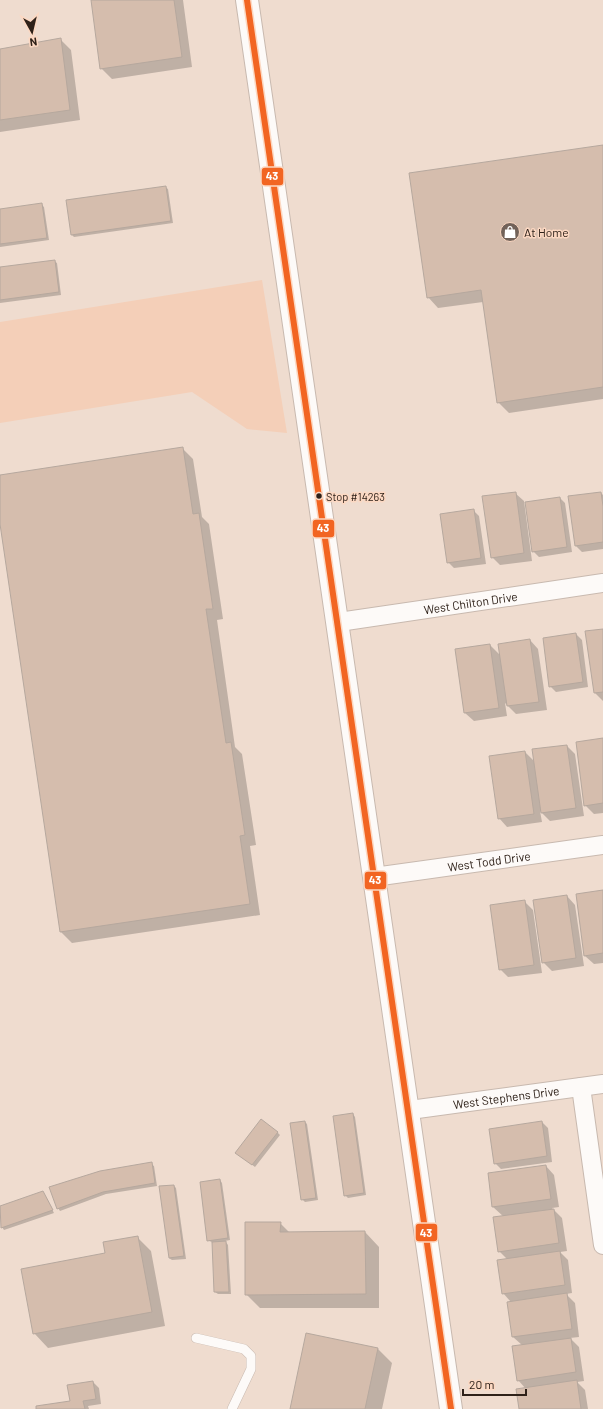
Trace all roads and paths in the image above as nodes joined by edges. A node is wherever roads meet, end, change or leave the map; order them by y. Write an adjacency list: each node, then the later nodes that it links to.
1 (247, 0): 3 (street)
2 (603, 583): 3 (street, West Chilton Drive)
3 (339, 622): 5 (street)
4 (603, 845): 5 (street, West Todd Drive)
5 (374, 877): 8 (street)
6 (603, 1084): 7 (street, West Stephens Drive)
7 (581, 1087): 8 (street, West Stephens Drive); 9 (street)
8 (410, 1110): 12 (street)
9 (603, 1245)
10 (196, 1338): 11 (lane)
11 (232, 1409)
12 (451, 1409)

